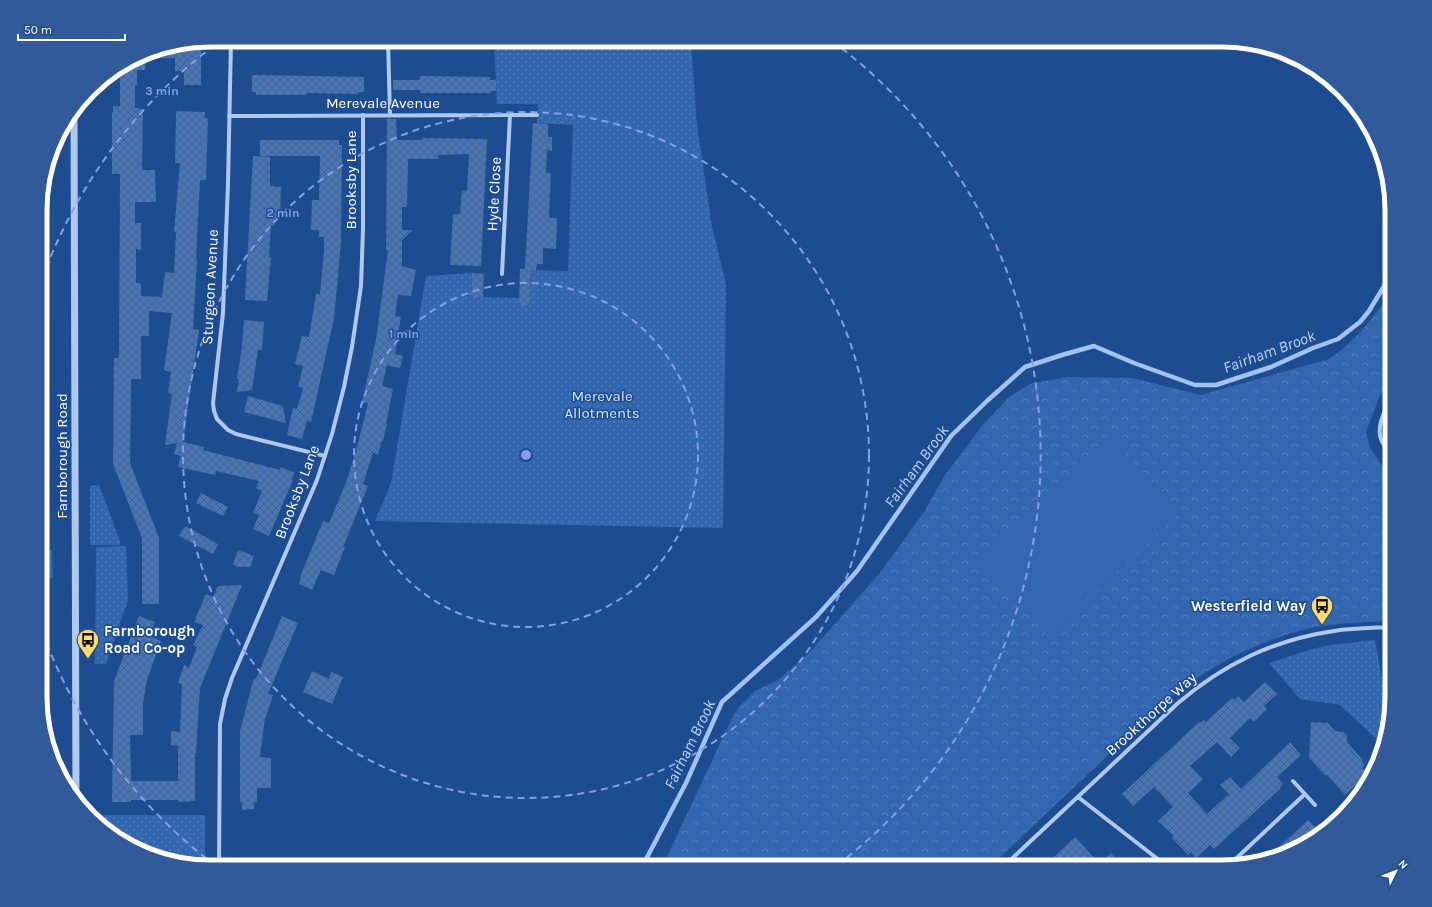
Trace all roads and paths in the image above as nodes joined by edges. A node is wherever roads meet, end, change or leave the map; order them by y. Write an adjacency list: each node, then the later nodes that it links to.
1 (231, 47): 6 (street, Sturgeon Avenue)
2 (388, 47): 3 (street)
3 (390, 115): 4 (street, Merevale Avenue); 7 (street, Merevale Avenue)
4 (510, 115): 5 (street, Merevale Avenue); 9 (street, Hyde Close)
5 (538, 115)
6 (229, 116): 7 (street, Merevale Avenue); 12 (street, Sturgeon Avenue)
7 (363, 116): 12 (street, Brooksby Lane)
8 (74, 119): 15 (street, Farnborough Road)
9 (502, 274)
10 (1385, 412): 11 (street)
11 (1385, 446)
12 (325, 456): 19 (street, Brooksby Lane)
13 (1385, 627): 17 (street, Brookthorpe Way)
14 (1293, 781): 16 (street)
15 (76, 790)
16 (1305, 794): 18 (street); 22 (street)
17 (1078, 797): 20 (street, Brookthorpe Way); 21 (street)
18 (1315, 805)
19 (219, 860)
20 (1010, 860)
21 (1159, 860)
22 (1235, 860)

